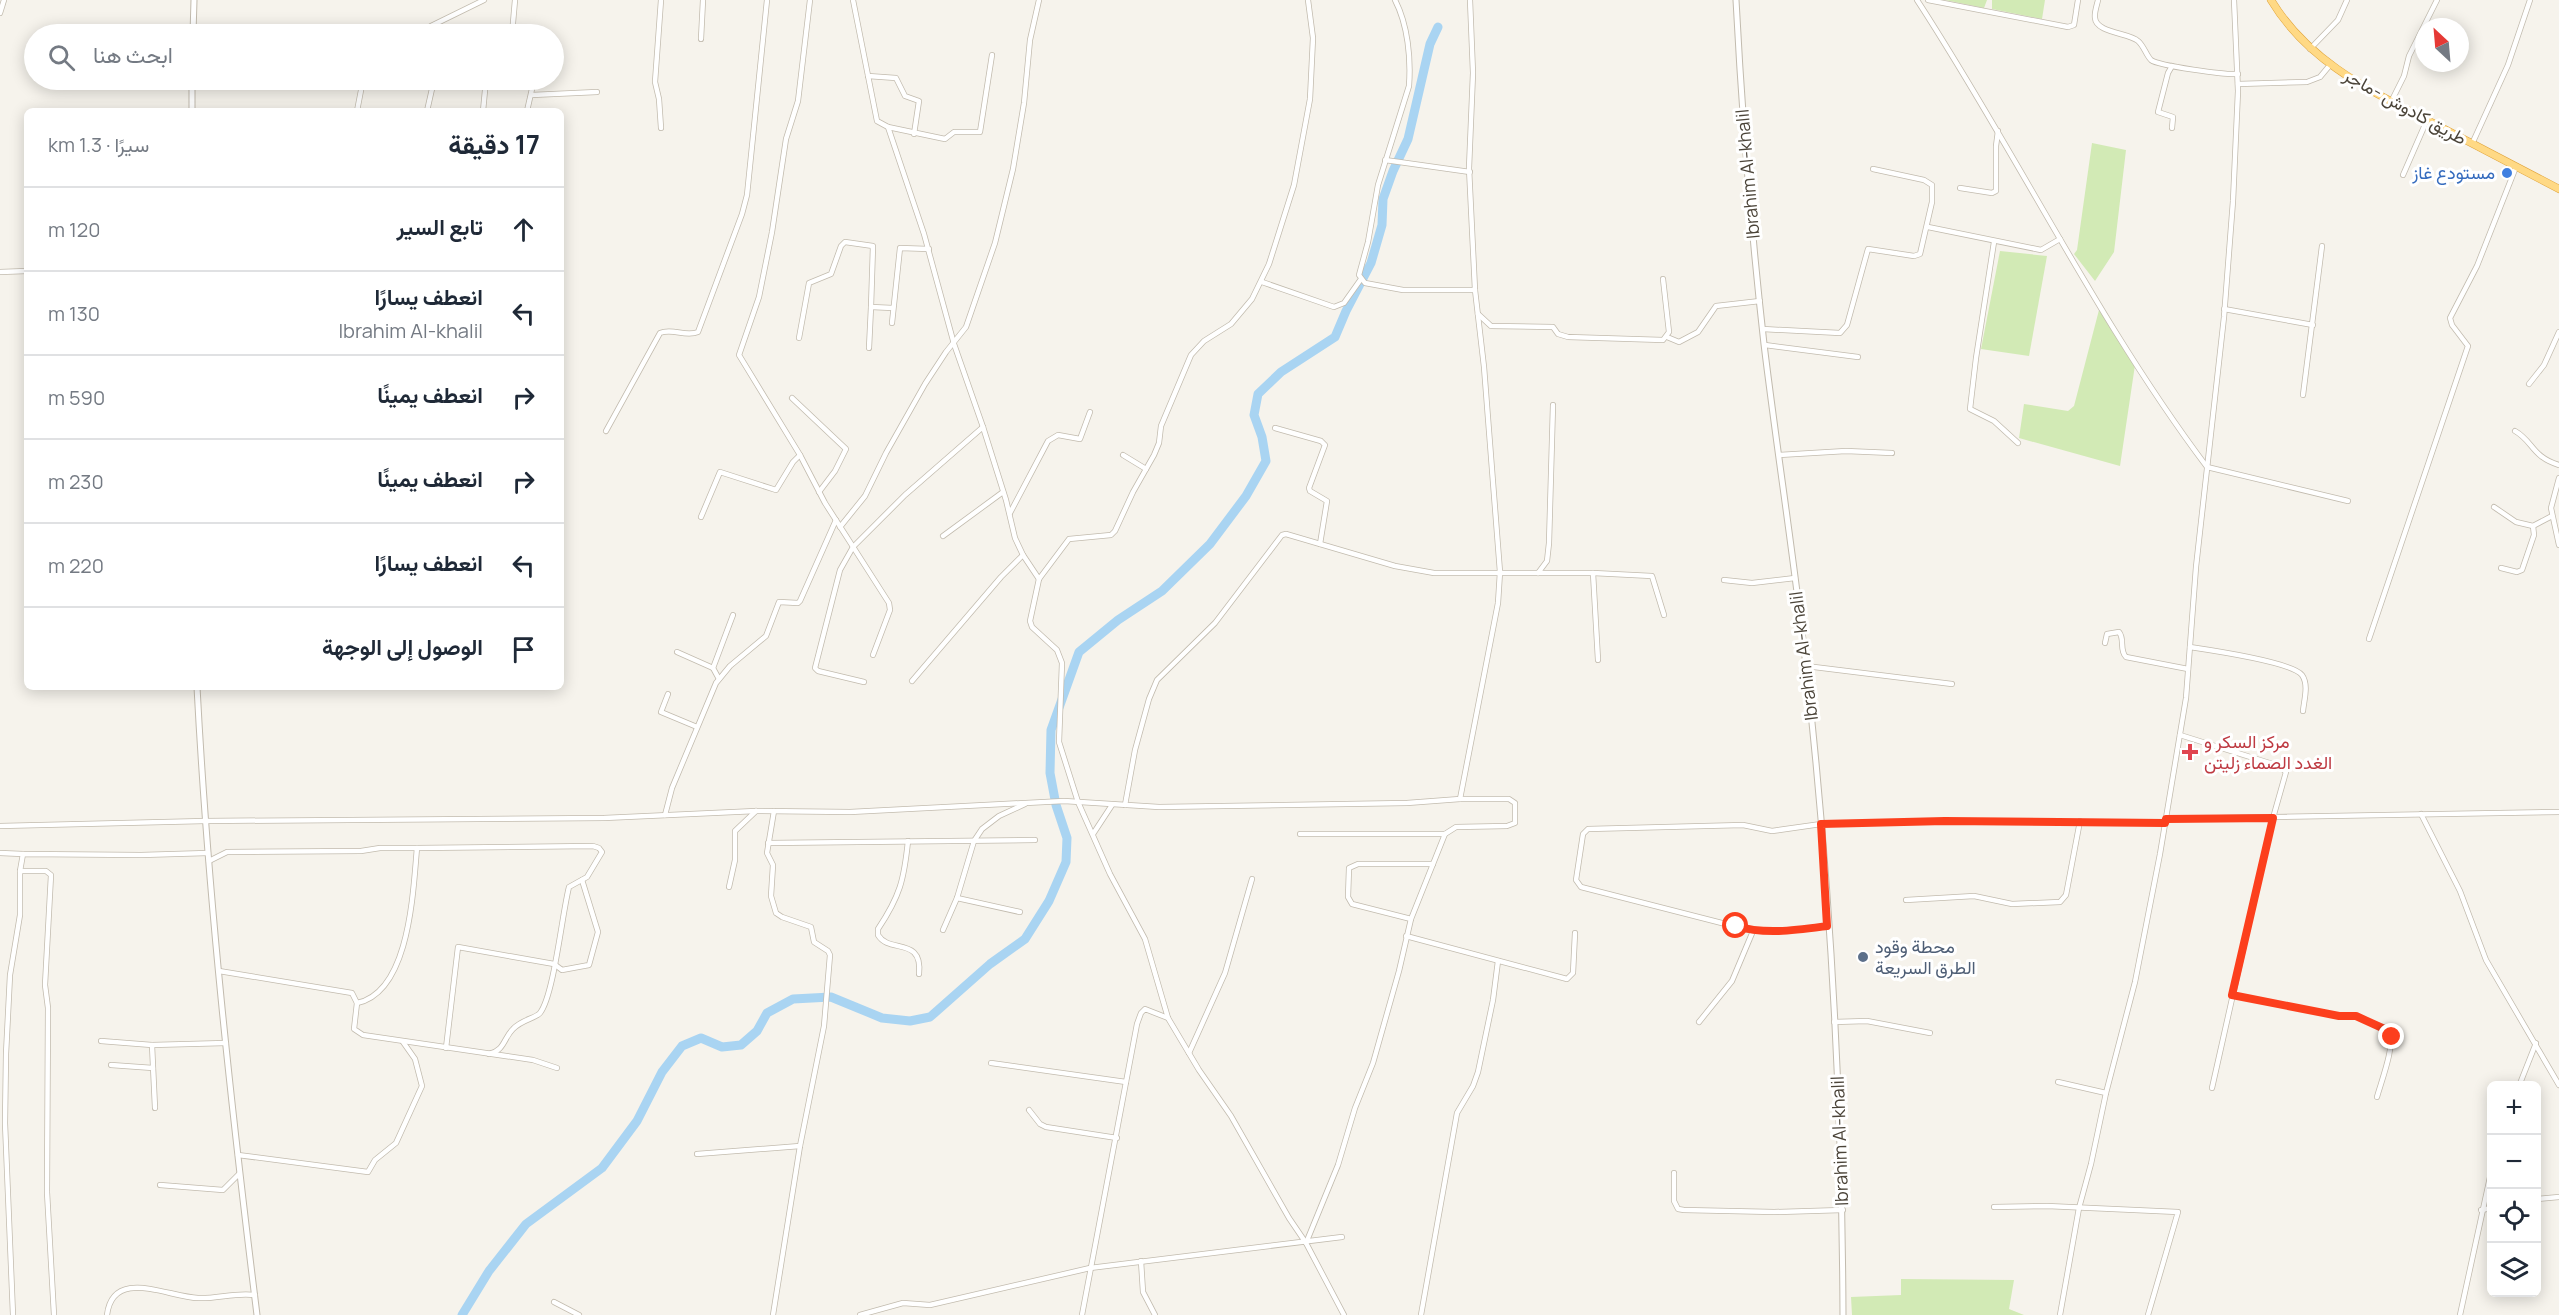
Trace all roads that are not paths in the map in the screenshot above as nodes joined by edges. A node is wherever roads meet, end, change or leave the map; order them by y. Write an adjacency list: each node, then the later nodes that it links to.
1 (4, 0): 24 (street)
2 (194, 0): 25 (street)
3 (484, 0): 26 (street)
4 (515, 0): 27 (street)
5 (661, 0): 51 (street)
6 (703, 0): 28 (street)
7 (767, 0): 96 (street)
8 (810, 0): 100 (street)
9 (853, 0): 34 (street)
10 (1039, 0): 85 (street)
11 (1308, 0): 72 (street)
12 (1395, 0): 56 (street)
13 (1470, 0): 59 (street)
14 (1736, 0): 74 (street, Ibrahim Al-khalil)
15 (1926, 0): 16 (street); 23 (street)
16 (2078, 0)
17 (2098, 0): 32 (street)
18 (2234, 0): 33 (street)
19 (2271, 0): 29 (highway, طريق كادوش -ماجر)
20 (2347, 0): 29 (street)
21 (2437, 0): 43 (street)
22 (2530, 0): 55 (street)
23 (1918, 3): 53 (street)
24 (0, 13)
25 (193, 24)
26 (435, 24)
27 (513, 24)
28 (701, 39)
29 (2310, 49): 31 (highway, طريق كادوش -ماجر)
30 (992, 55): 54 (street)
31 (2330, 64): 35 (street); 43 (highway, طريق كادوش -ماجر)
32 (2172, 66): 33 (street); 52 (street)
33 (2238, 74): 35 (street)
34 (868, 76): 50 (street); 54 (street)
35 (2238, 84): 77 (street)
36 (192, 90): 44 (street)
37 (361, 90): 45 (street)
38 (432, 90): 46 (street)
39 (485, 90): 47 (street)
40 (533, 90): 42 (street)
41 (597, 92): 42 (street)
42 (532, 95): 48 (street)
43 (2391, 102): 49 (highway, طريق كادوش -ماجر)
44 (192, 108)
45 (358, 108)
46 (428, 108)
47 (483, 108)
48 (528, 108)
49 (2427, 120): 55 (highway, طريق كادوش -ماجر); 60 (street)
50 (888, 127): 54 (street); 67 (street)
51 (661, 128)
52 (2172, 128)
53 (1998, 131): 61 (street); 64 (street)
54 (914, 134)
55 (2472, 144): 57 (highway, طريق كادوش -ماجر)
56 (1385, 160): 59 (street); 70 (street)
57 (2516, 167): 62 (highway, طريق كادوش -ماجر); 131 (street)
58 (1873, 169): 63 (street)
59 (1470, 172): 73 (street)
60 (2403, 175)
61 (1960, 188)
62 (2559, 189)
63 (1928, 227): 65 (street); 81 (street)
64 (2060, 239): 65 (street); 104 (street)
65 (1994, 242): 98 (street)
66 (2322, 246): 80 (street)
67 (929, 249): 76 (street); 85 (street)
68 (24, 271): 69 (street)
69 (0, 272)
70 (1361, 279): 72 (street); 73 (street)
71 (1662, 279): 83 (street)
72 (1262, 282): 105 (street)
73 (1475, 290): 78 (street)
74 (1760, 301): 81 (street, Ibrahim Al-khalil); 83 (street)
75 (871, 307): 76 (street); 84 (street); 87 (street)
76 (893, 308): 79 (street)
77 (2224, 309): 80 (street); 104 (street)
78 (1478, 314): 83 (street); 123 (street)
79 (892, 323)
80 (2313, 325): 90 (street)
81 (1763, 329): 86 (street, Ibrahim Al-khalil)
82 (2559, 332): 89 (street)
83 (1667, 337)
84 (798, 338)
85 (954, 344): 94 (street); 115 (street)
86 (1765, 345): 88 (street); 102 (street, Ibrahim Al-khalil)
87 (869, 348)
88 (1858, 357)
89 (2529, 384)
90 (2302, 395)
91 (792, 398): 107 (street)
92 (1553, 405): 124 (street)
93 (1090, 412): 111 (street)
94 (983, 427): 108 (street); 120 (street)
95 (1275, 428): 118 (street)
96 (606, 430)
97 (2515, 431): 103 (street)
98 (2018, 443)
99 (1892, 453): 102 (street)
100 (800, 455): 107 (street); 113 (street)
101 (1123, 455): 105 (street)
102 (1779, 455): 126 (street, Ibrahim Al-khalil)
103 (2559, 465)
104 (2207, 467): 109 (street); 133 (street)
105 (1146, 469): 127 (street)
106 (2559, 478): 112 (street)
107 (819, 492): 114 (street)
108 (1003, 492): 111 (street); 117 (street)
109 (2348, 501)
110 (2494, 507): 116 (street)
111 (1010, 513): 121 (street)
112 (2552, 516): 116 (street); 119 (street)
113 (701, 517)
114 (836, 520): 115 (street); 140 (street)
115 (840, 526): 120 (street)
116 (2533, 526): 122 (street)
117 (943, 536)
118 (1320, 544): 123 (street); 153 (street)
119 (2559, 545)
120 (853, 547): 135 (street); 142 (street)
121 (1023, 555): 127 (street); 141 (street)
122 (2501, 568)
123 (1500, 572): 124 (street); 149 (street)
124 (1538, 573): 125 (street)
125 (1593, 573): 130 (street); 136 (street)
126 (1795, 578): 128 (street); 137 (street, Ibrahim Al-khalil)
127 (1039, 579): 150 (street)
128 (1724, 580)
129 (733, 615): 138 (street)
130 (1664, 615)
131 (2369, 639)
132 (2105, 644): 139 (street)
133 (2190, 647): 139 (street); 146 (street)
134 (677, 652): 138 (street)
135 (873, 655)
136 (1598, 660)
137 (1806, 666): 143 (street); 163 (street, Ibrahim Al-khalil)
138 (713, 668): 140 (street)
139 (2188, 669): 148 (street)
140 (719, 679): 147 (street)
141 (912, 681)
142 (864, 682)
143 (1952, 684)
144 (197, 690): 161 (street)
145 (668, 694): 147 (street)
146 (2303, 711)
147 (697, 727): 158 (street)
148 (2180, 735): 159 (street); 162 (street)
149 (1460, 799): 153 (street); 167 (street)
150 (1078, 802): 151 (street); 152 (street); 165 (street)
151 (1028, 803): 155 (street); 168 (street)
152 (1112, 805): 153 (street); 165 (street)
153 (1125, 805)
154 (756, 811): 155 (street); 158 (street); 181 (street)
155 (774, 811): 171 (street)
156 (2559, 812): 157 (street)
157 (2421, 814): 159 (street); 204 (street)
158 (665, 815): 161 (street)
159 (2273, 818): 162 (street); 195 (street)
160 (2080, 820): 162 (street); 163 (street); 183 (street)
161 (205, 821): 164 (street); 174 (street)
162 (2166, 821): 218 (street)
163 (1821, 824): 186 (street, Ibrahim Al-khalil); 188 (street)
164 (0, 826)
165 (1093, 834): 197 (street)
166 (1300, 834): 167 (street)
167 (1445, 834): 177 (street)
168 (974, 840): 169 (street); 170 (street); 182 (street)
169 (1035, 840)
170 (908, 841): 171 (street); 194 (street)
171 (768, 843): 223 (street)
172 (417, 848): 176 (street); 180 (street); 196 (street)
173 (0, 853): 175 (street)
174 (208, 853): 175 (street); 176 (street)
175 (23, 854): 178 (street)
176 (208, 861): 193 (street)
177 (1433, 864): 185 (street); 185 (street)
178 (20, 871): 243 (street); 244 (street)
179 (1252, 879): 207 (street)
180 (582, 880): 192 (street); 192 (street)
181 (729, 887)
182 (957, 898): 184 (street); 187 (street)
183 (1906, 900)
184 (1020, 912)
185 (1411, 920): 190 (street)
186 (1827, 926): 188 (street); 199 (street, Ibrahim Al-khalil)
187 (943, 930)
188 (1753, 932): 198 (street)
189 (1575, 933): 191 (street)
190 (1406, 936): 191 (street); 238 (street)
191 (1498, 961): 253 (street)
192 (554, 964): 206 (street); 208 (street)
193 (219, 971): 196 (street); 203 (street)
194 (919, 974)
195 (2232, 995): 217 (street); 219 (street)
196 (357, 1003): 202 (street)
197 (1168, 1018): 207 (street); 214 (street)
198 (1699, 1022)
199 (1834, 1022): 200 (street); 235 (street, Ibrahim Al-khalil)
200 (1930, 1033)
201 (101, 1041): 205 (street)
202 (403, 1042): 206 (street); 225 (street)
203 (226, 1043): 205 (street); 225 (street)
204 (2536, 1043): 213 (street); 216 (street)
205 (152, 1045): 211 (street)
206 (446, 1048): 208 (street)
207 (1189, 1053): 238 (street)
208 (489, 1054): 212 (street)
209 (991, 1063): 214 (street)
210 (111, 1065): 211 (street)
211 (153, 1068): 220 (street)
212 (557, 1068)
213 (2521, 1081)
214 (1126, 1082): 222 (street)
215 (2058, 1082): 218 (street)
216 (2559, 1085)
217 (2212, 1088)
218 (2106, 1092): 233 (street)
219 (2377, 1097)
220 (156, 1108)
221 (1029, 1110): 222 (street)
222 (1117, 1138): 240 (street)
223 (800, 1146): 224 (street); 248 (street)
224 (697, 1154)
225 (238, 1155): 227 (street)
226 (1674, 1173): 235 (street)
227 (240, 1174): 228 (street); 241 (street)
228 (160, 1185)
229 (2487, 1187): 236 (street)
230 (2559, 1197): 231 (street)
231 (2541, 1199)
232 (1994, 1207): 233 (street)
233 (2079, 1208): 255 (street); 256 (street)
234 (2487, 1209): 236 (street)
235 (1843, 1210): 254 (street, Ibrahim Al-khalil)
236 (2481, 1210): 257 (street)
237 (1341, 1237): 238 (street)
238 (1306, 1243): 239 (street); 252 (street)
239 (1141, 1261): 240 (street); 251 (street)
240 (1090, 1268): 249 (street); 250 (street)
241 (255, 1295): 245 (street); 246 (street)
242 (554, 1302): 247 (street)
243 (13, 1315)
244 (54, 1315)
245 (107, 1315)
246 (257, 1315)
247 (579, 1315)
248 (773, 1315)
249 (860, 1315)
250 (1082, 1315)
251 (1155, 1315)
252 (1344, 1315)
253 (1421, 1315)
254 (1844, 1315)
255 (2060, 1315)
256 (2148, 1315)
257 (2460, 1315)

